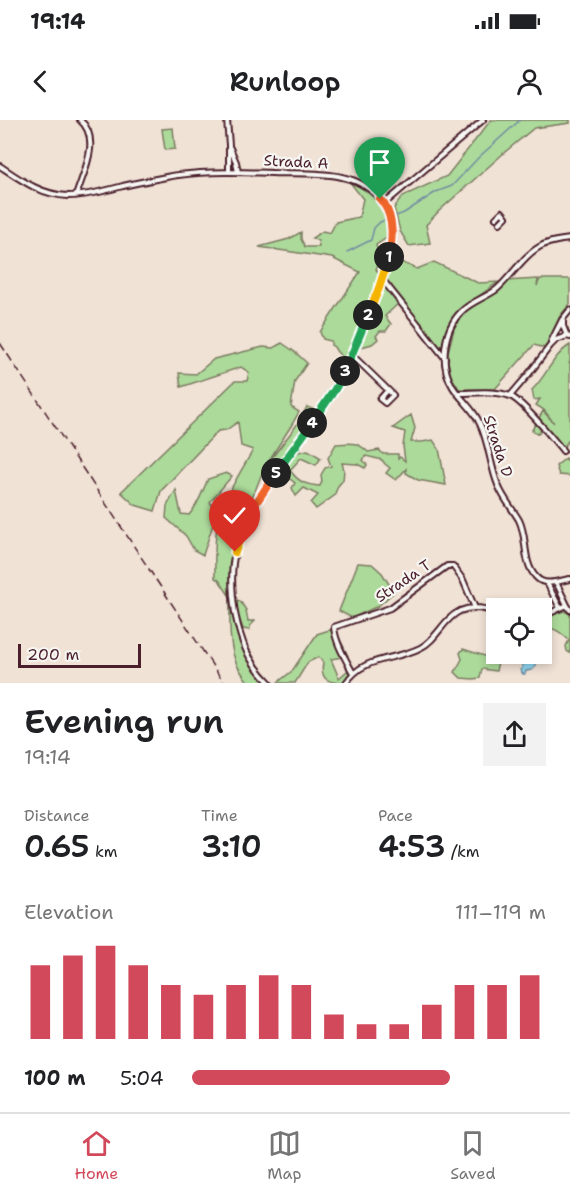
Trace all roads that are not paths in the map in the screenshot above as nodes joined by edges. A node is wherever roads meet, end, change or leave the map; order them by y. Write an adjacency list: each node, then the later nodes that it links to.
1 (80, 120): 8 (street)
2 (227, 120): 4 (street)
3 (483, 120): 9 (street)
4 (229, 145): 6 (street); 7 (street)
5 (0, 166): 8 (street, Strada A)
6 (230, 172): 7 (street, Strada A); 8 (street, Strada A)
7 (238, 172): 9 (street, Strada A)
8 (76, 196)
9 (384, 204): 13 (street, Strada A)
10 (496, 218): 11 (street)
11 (500, 223)
12 (570, 239): 19 (street, Strada D)
13 (382, 279): 18 (street, Strada A); 19 (street, Strada D)
14 (570, 310): 15 (street)
15 (561, 326): 16 (street); 17 (street)
16 (568, 336): 17 (street)
17 (550, 346): 22 (street)
18 (352, 355): 20 (street); 34 (street, Strada A)
19 (445, 359): 21 (street, Strada D)
20 (388, 390)
21 (457, 393): 22 (street); 26 (street, Strada D)
22 (510, 396): 23 (street)
23 (563, 451)
24 (570, 579): 25 (street)
25 (556, 582): 26 (street); 27 (street)
26 (546, 583): 29 (street)
27 (567, 605): 29 (street); 31 (street)
28 (475, 608): 30 (street); 33 (street); 33 (street, Strada T)
29 (560, 608): 32 (street)
30 (486, 609)
31 (570, 610)
32 (552, 612)
33 (353, 673): 35 (street)
34 (270, 683)
35 (346, 683)

